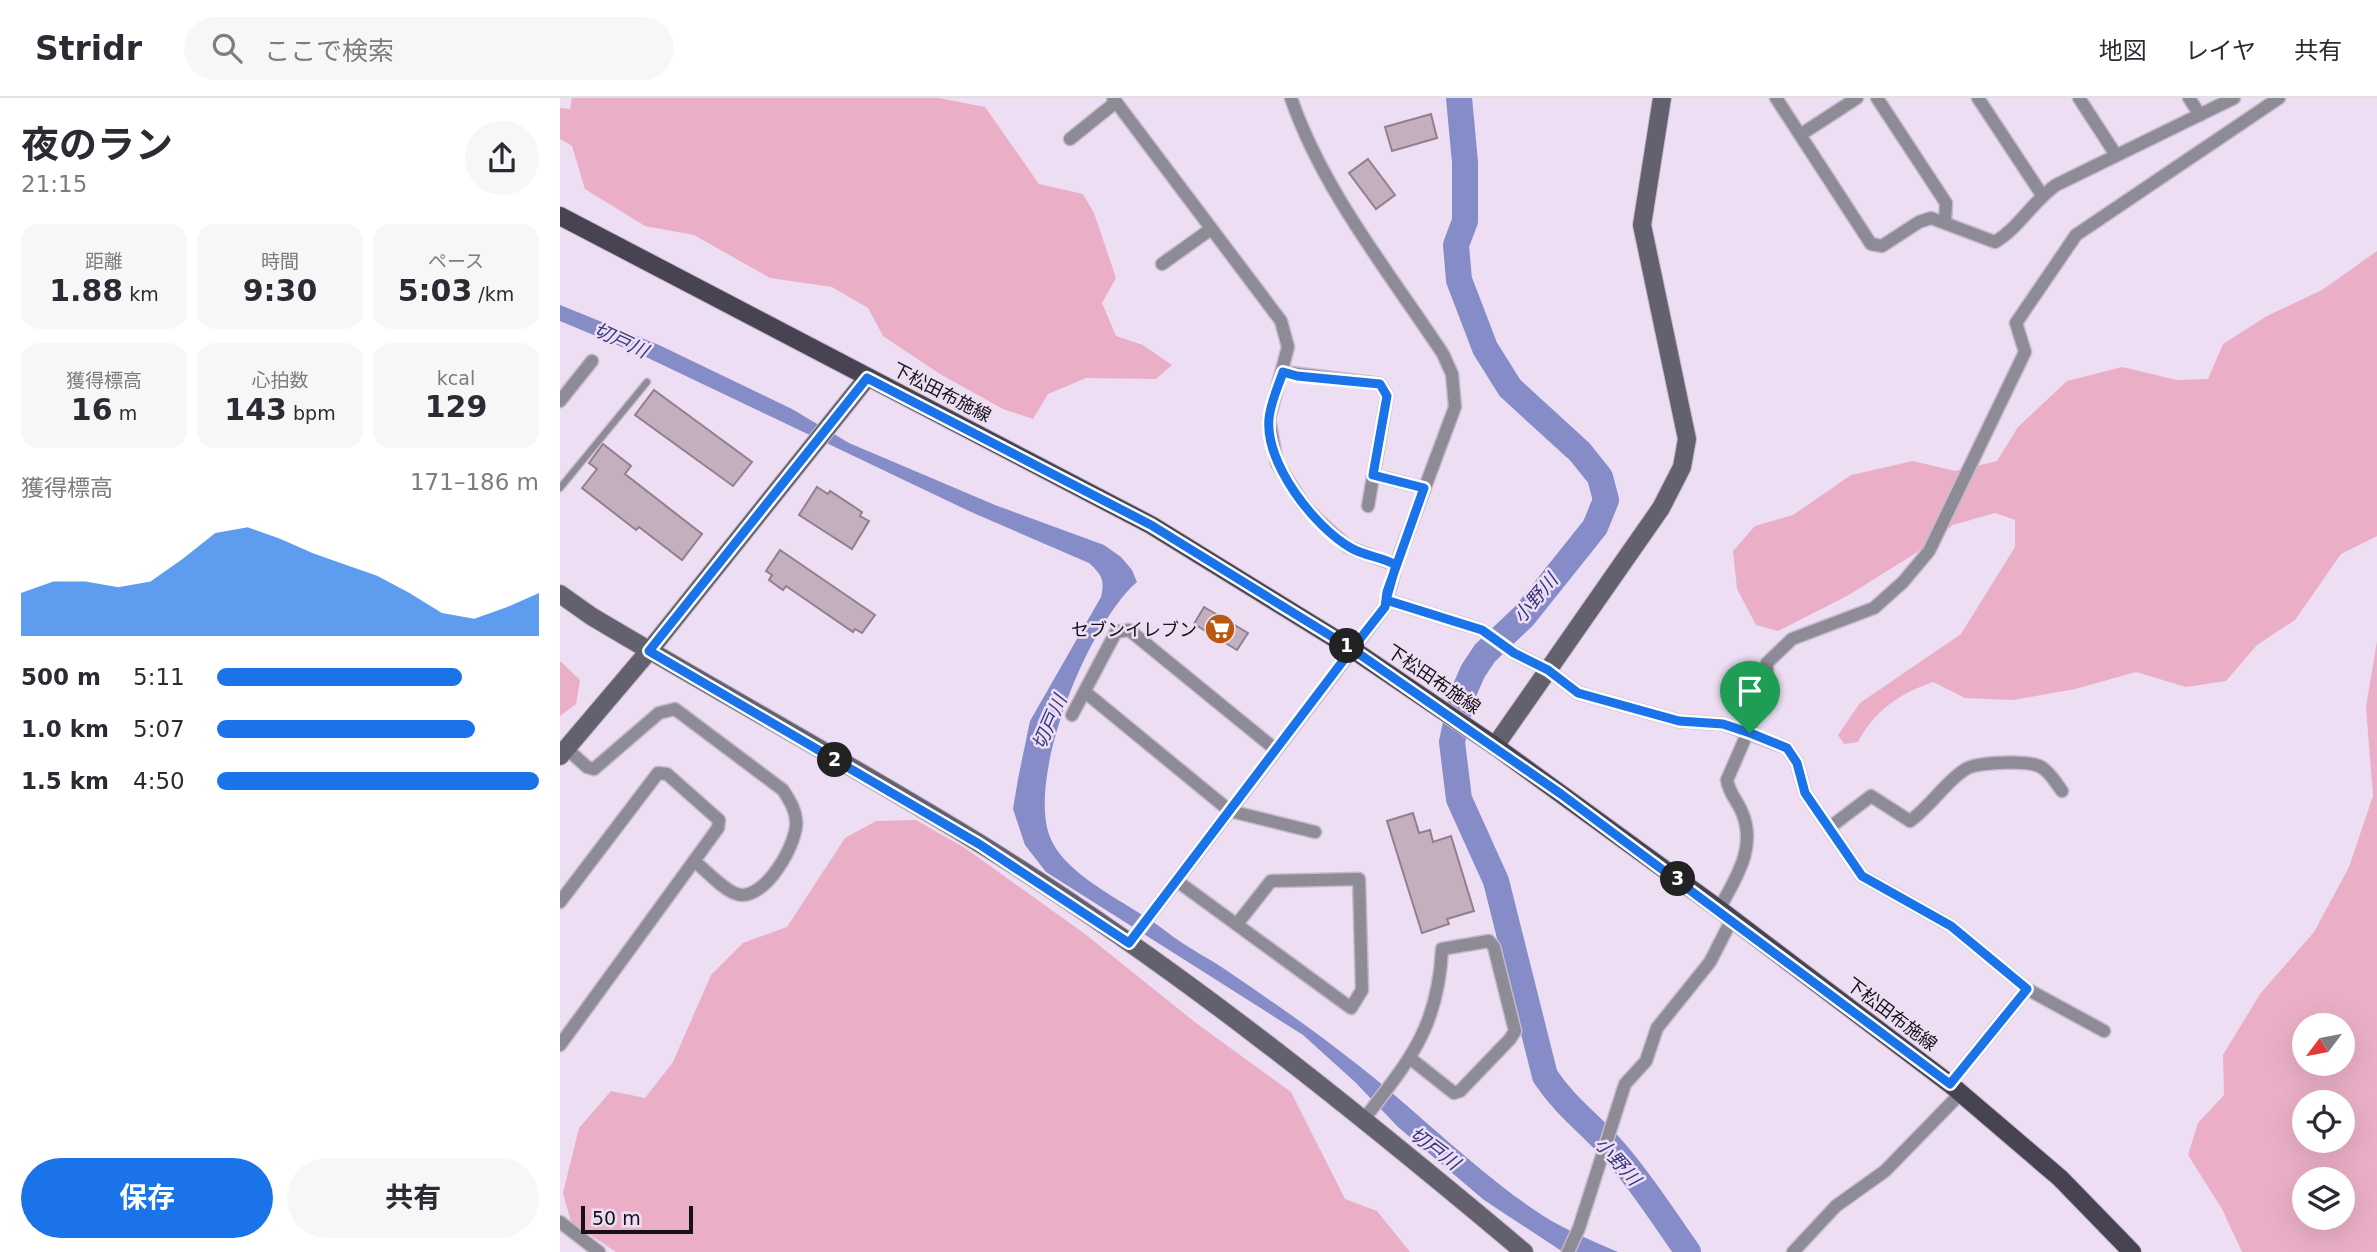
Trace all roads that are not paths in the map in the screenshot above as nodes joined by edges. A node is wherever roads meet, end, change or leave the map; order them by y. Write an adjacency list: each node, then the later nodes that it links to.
1 (1291, 98): 28 (street)
2 (1662, 98): 35 (street)
3 (1776, 98): 13 (street)
4 (1857, 98): 13 (street)
5 (1877, 98): 18 (street)
6 (1978, 98): 16 (street)
7 (2079, 98): 15 (street)
8 (2189, 98): 12 (street)
9 (2234, 98): 12 (street)
10 (2279, 98): 38 (street)
11 (1114, 100): 14 (street); 19 (street)
12 (2200, 115): 15 (street)
13 (1800, 135): 18 (street)
14 (1070, 139)
15 (2116, 155): 16 (street)
16 (2042, 195): 18 (street)
17 (560, 216): 23 (main road, 下松田布施線)
18 (1945, 222)
19 (1211, 229): 20 (street); 22 (street)
20 (1162, 264)
21 (592, 360): 25 (street)
22 (1283, 372): 26 (street); 30 (street)
23 (867, 378): 33 (main road, 下松田布施線); 34 (street)
24 (647, 382): 27 (lane)
25 (560, 401)
26 (1373, 475): 28 (street); 29 (street)
27 (560, 488)
28 (1424, 488): 30 (street)
29 (1368, 506)
30 (1396, 565): 32 (street)
31 (560, 594): 34 (street)
32 (1386, 600): 33 (street); 35 (street)
33 (1352, 649): 39 (main road, 下松田布施線); 40 (street)
34 (649, 651): 41 (street); 51 (street)
35 (1548, 670): 38 (street); 39 (street)
36 (1085, 692): 37 (street); 40 (street); 43 (street)
37 (1072, 715)
38 (1750, 733): 44 (street); 49 (street)
39 (1496, 746): 49 (main road, 下松田布施線)
40 (1275, 749): 43 (street)
41 (563, 752): 46 (street)
42 (2062, 792): 44 (street)
43 (1230, 811): 45 (street); 47 (street)
44 (1829, 828): 52 (street)
45 (1315, 832)
46 (694, 861): 48 (street); 54 (street)
47 (1177, 881): 50 (street); 51 (street)
48 (560, 902)
49 (1725, 914): 56 (main road, 下松田布施線); 61 (street)
50 (1237, 924): 50 (street)
51 (1132, 940): 57 (street)
52 (2027, 989): 53 (street); 56 (street)
53 (2104, 1031)
54 (560, 1045)
55 (1411, 1059): 55 (street); 57 (street)
56 (1955, 1088): 62 (street); 63 (main road, 下松田布施線)
57 (1369, 1112): 60 (street)
58 (560, 1222): 59 (street)
59 (599, 1252)
60 (1524, 1252)
61 (1568, 1252)
62 (1793, 1252)
63 (2132, 1252)

